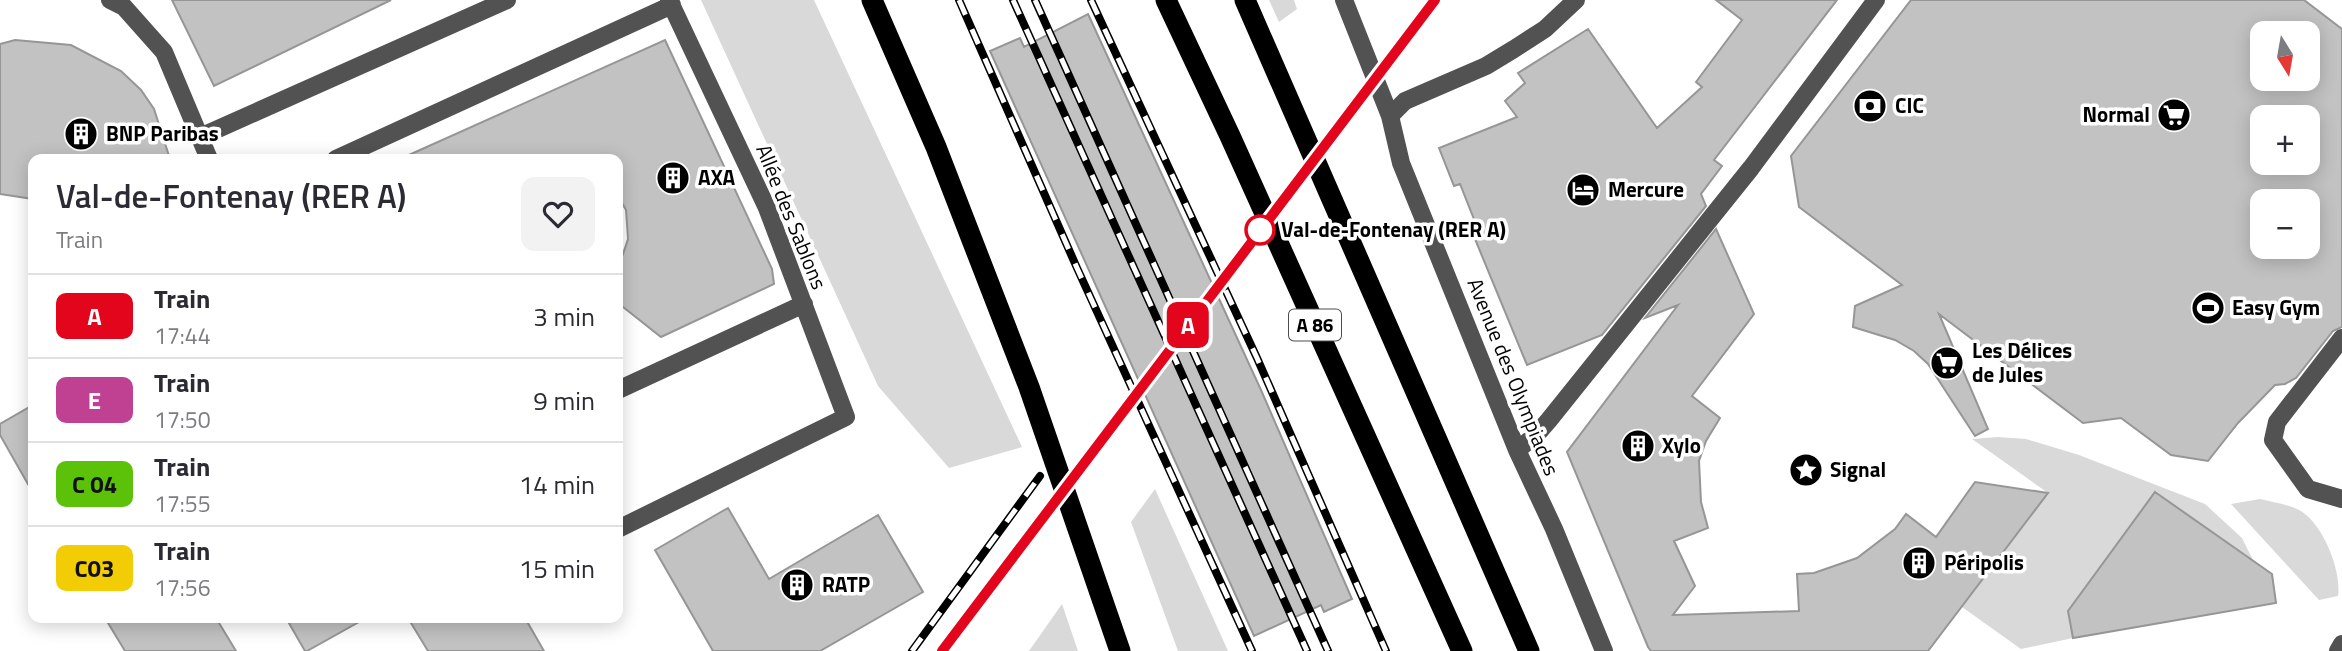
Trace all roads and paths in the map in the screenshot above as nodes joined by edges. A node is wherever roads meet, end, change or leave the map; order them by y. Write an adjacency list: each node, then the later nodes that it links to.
1 (110, 0): 11 (street)
2 (507, 0): 11 (street)
3 (872, 0): 21 (highway)
4 (1166, 0): 22 (highway, A 86)
5 (1245, 0): 23 (highway)
6 (1345, 0): 10 (street, Avenue des Olympiades)
7 (1576, 0): 10 (street)
8 (1876, 0): 17 (street)
9 (670, 3): 13 (street); 14 (street, Allée des Sablons)
10 (1390, 116): 17 (street, Avenue des Olympiades)
11 (200, 137): 12 (street)
12 (207, 154)
13 (347, 154)
14 (804, 304): 16 (street, Allée des Sablons); 19 (street)
15 (2342, 338): 18 (street)
16 (623, 388)
17 (1517, 450): 24 (street, Avenue des Olympiades)
18 (2342, 499)
19 (623, 527)
20 (2342, 644): 25 (street)
21 (1120, 651)
22 (1462, 651)
23 (1529, 651)
24 (1604, 651)
25 (2338, 651)

